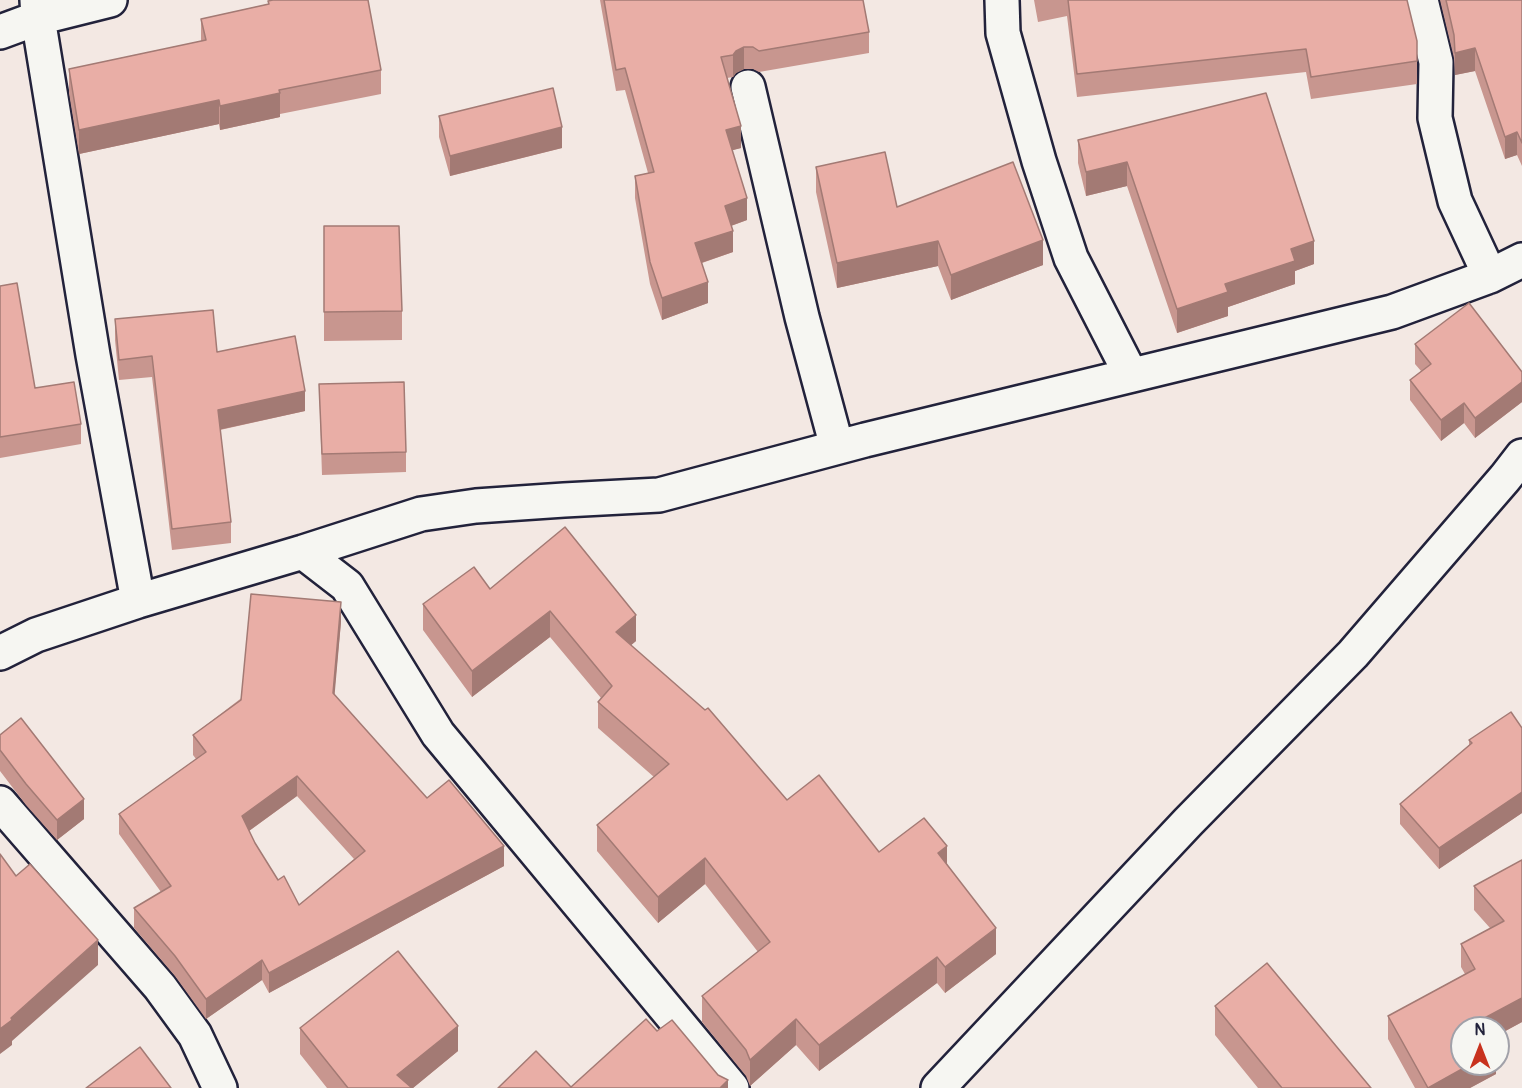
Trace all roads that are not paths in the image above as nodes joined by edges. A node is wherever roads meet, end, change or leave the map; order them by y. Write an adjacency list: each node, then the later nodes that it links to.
1 (110, 0): 4 (street)
2 (1002, 0): 9 (street)
3 (1420, 0): 8 (street)
4 (38, 9): 5 (street); 15 (street)
5 (0, 32)
6 (748, 87): 10 (street)
7 (1522, 260): 8 (street)
8 (1490, 276): 9 (street)
9 (1131, 375): 10 (street)
10 (837, 447): 12 (street)
11 (1522, 456): 20 (street)
12 (358, 534): 13 (street); 14 (street)
13 (303, 552): 14 (street); 15 (street)
14 (347, 586): 19 (street)
15 (138, 601): 16 (street)
16 (0, 653)
17 (0, 803): 18 (street)
18 (220, 1088)
19 (732, 1088)
20 (938, 1088)

